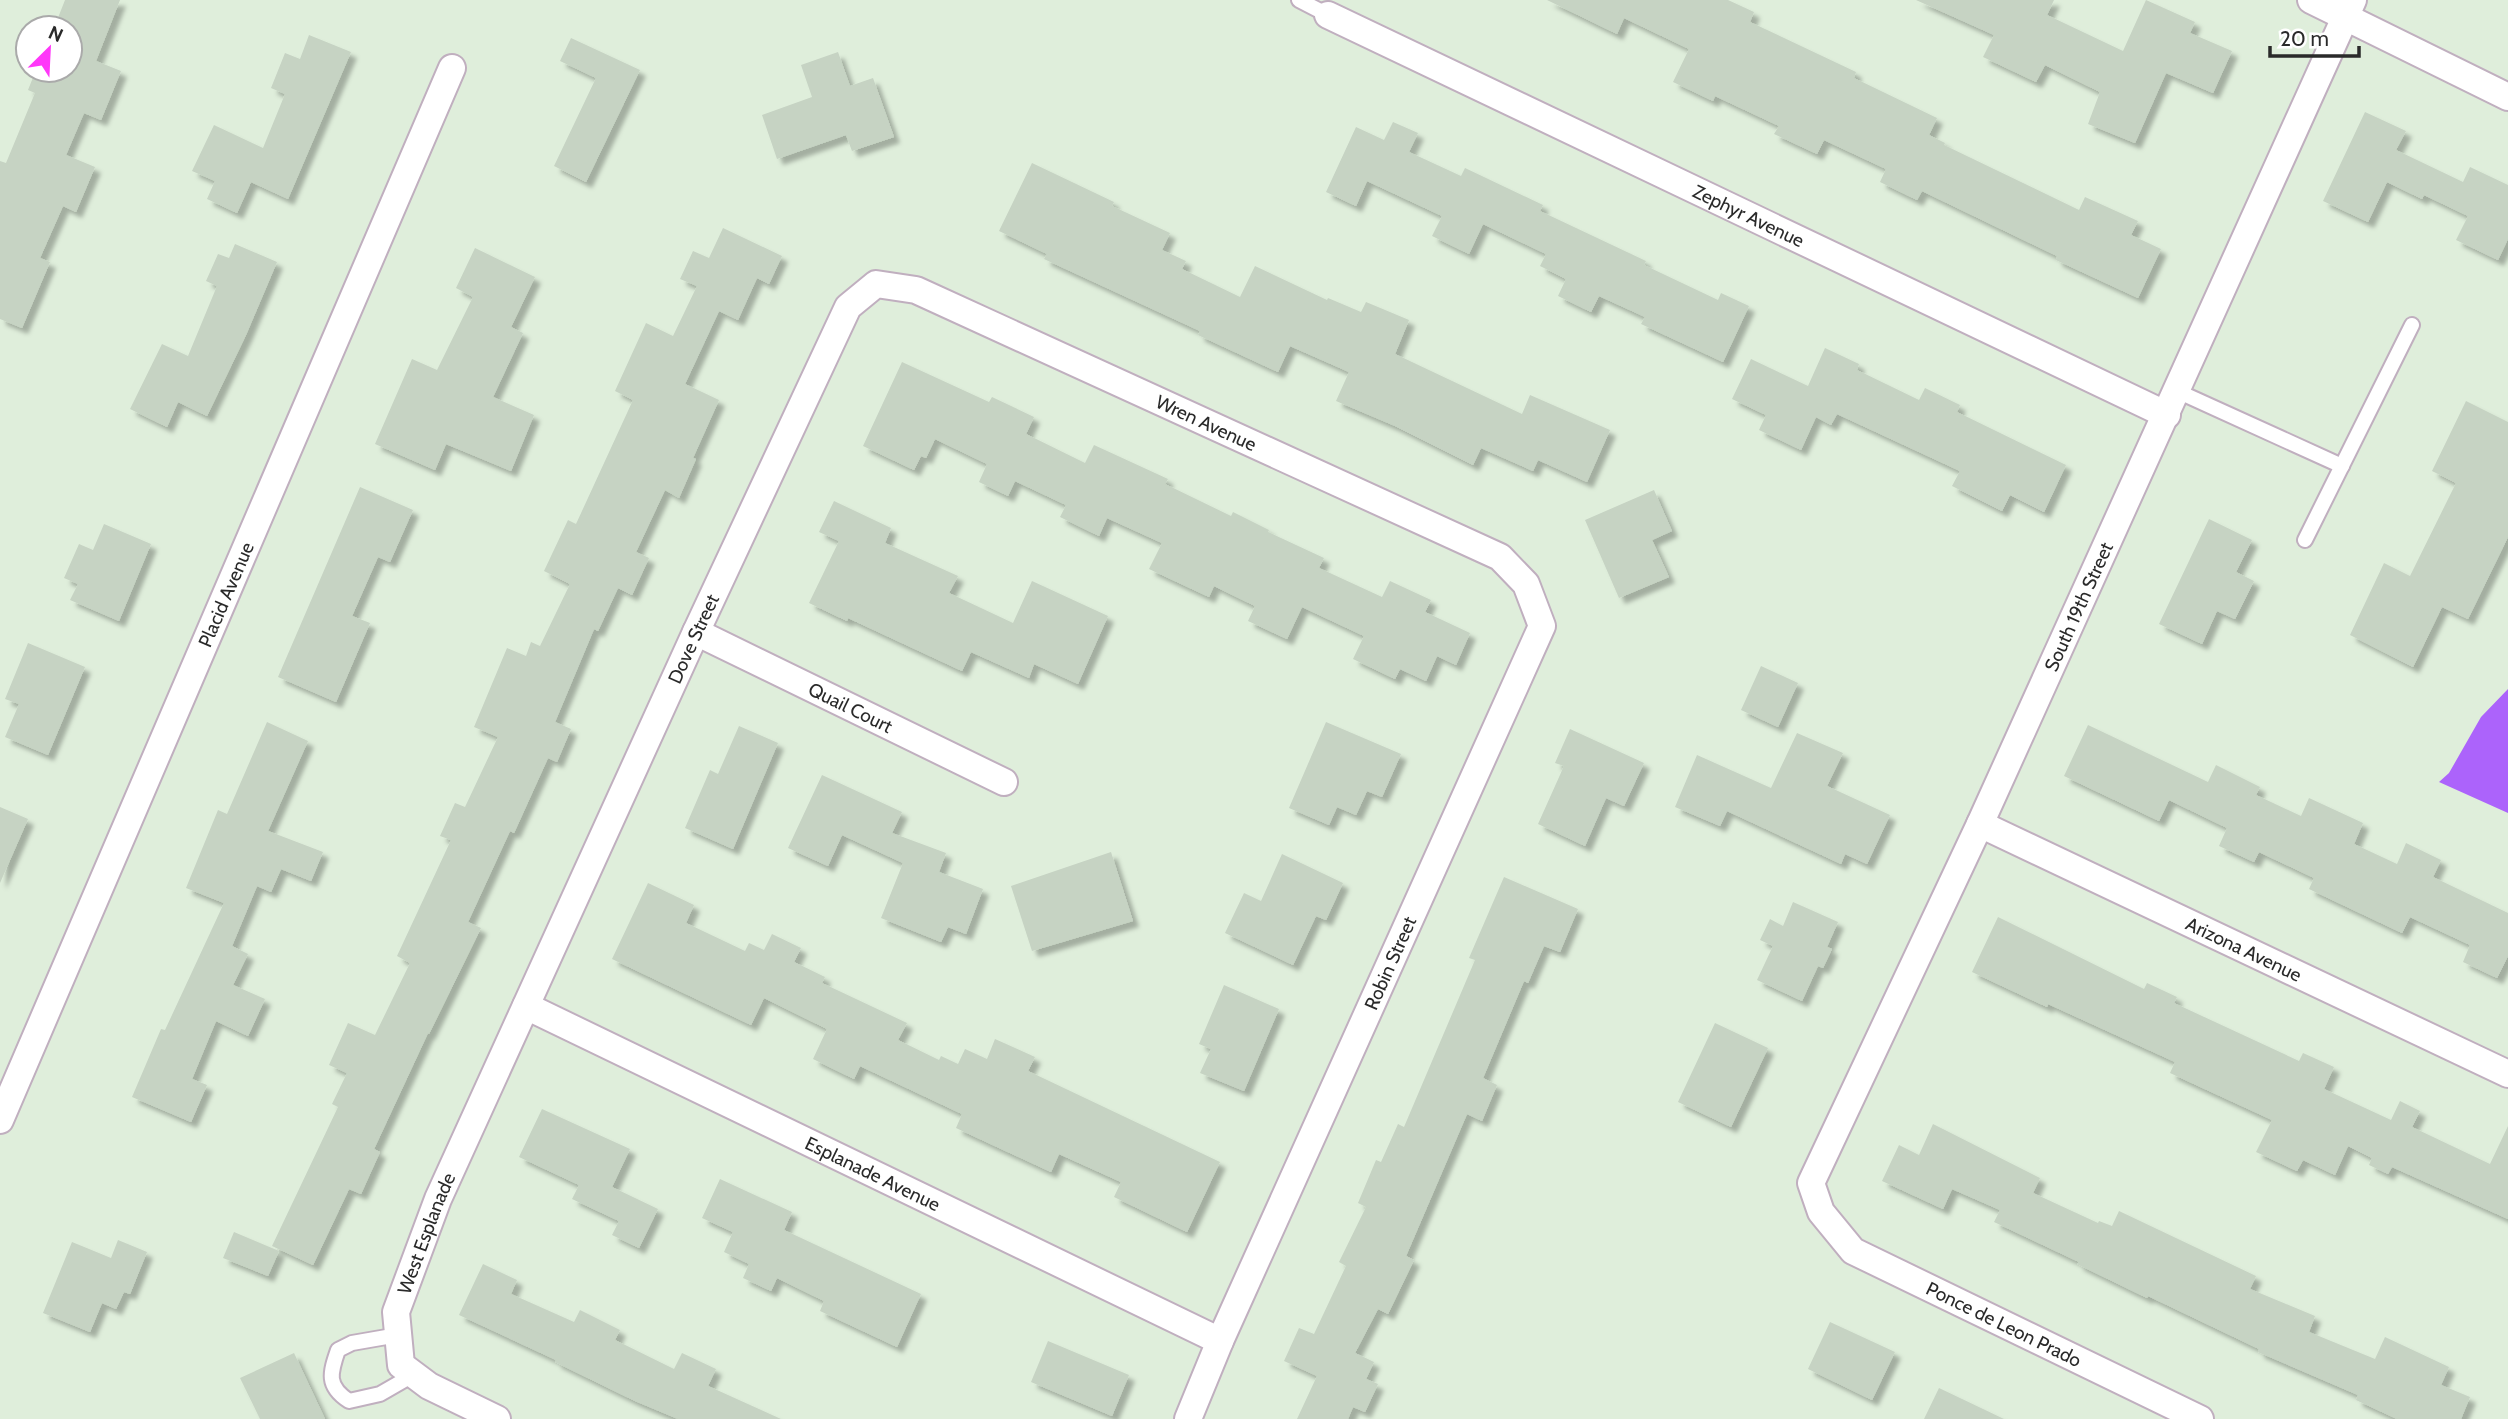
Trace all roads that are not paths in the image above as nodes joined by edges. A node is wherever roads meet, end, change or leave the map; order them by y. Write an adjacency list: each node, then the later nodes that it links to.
1 (1299, 0): 4 (lane)
2 (2311, 0): 3 (street)
3 (2349, 8): 6 (street); 9 (street, South 19th Street)
4 (1328, 15): 9 (street, Zephyr Avenue)
5 (452, 68): 18 (street, Placid Avenue)
6 (2508, 97)
7 (876, 284): 12 (street, Wren Avenue); 13 (street, Dove Street)
8 (2412, 325): 10 (lane)
9 (2172, 403): 10 (lane); 15 (street, South 19th Street)
10 (2342, 466): 11 (lane)
11 (2305, 540)
12 (1526, 584): 21 (street, Robin Street)
13 (696, 632): 14 (street, Quail Court); 16 (street, Dove Street)
14 (1004, 782)
15 (1980, 824): 17 (street, Arizona Avenue); 19 (street, South 19th Street)
16 (526, 1006): 20 (street, West Esplanade); 21 (street, Esplanade Avenue)
17 (2508, 1074)
18 (0, 1120)
19 (1821, 1212): 25 (street, Ponce de Leon Prado)
20 (398, 1335): 22 (street, West Esplanade); 22 (lane)
21 (1220, 1341): 24 (street, Robin Street)
22 (413, 1375): 23 (street)
23 (497, 1419)
24 (1188, 1419)
25 (2200, 1419)

